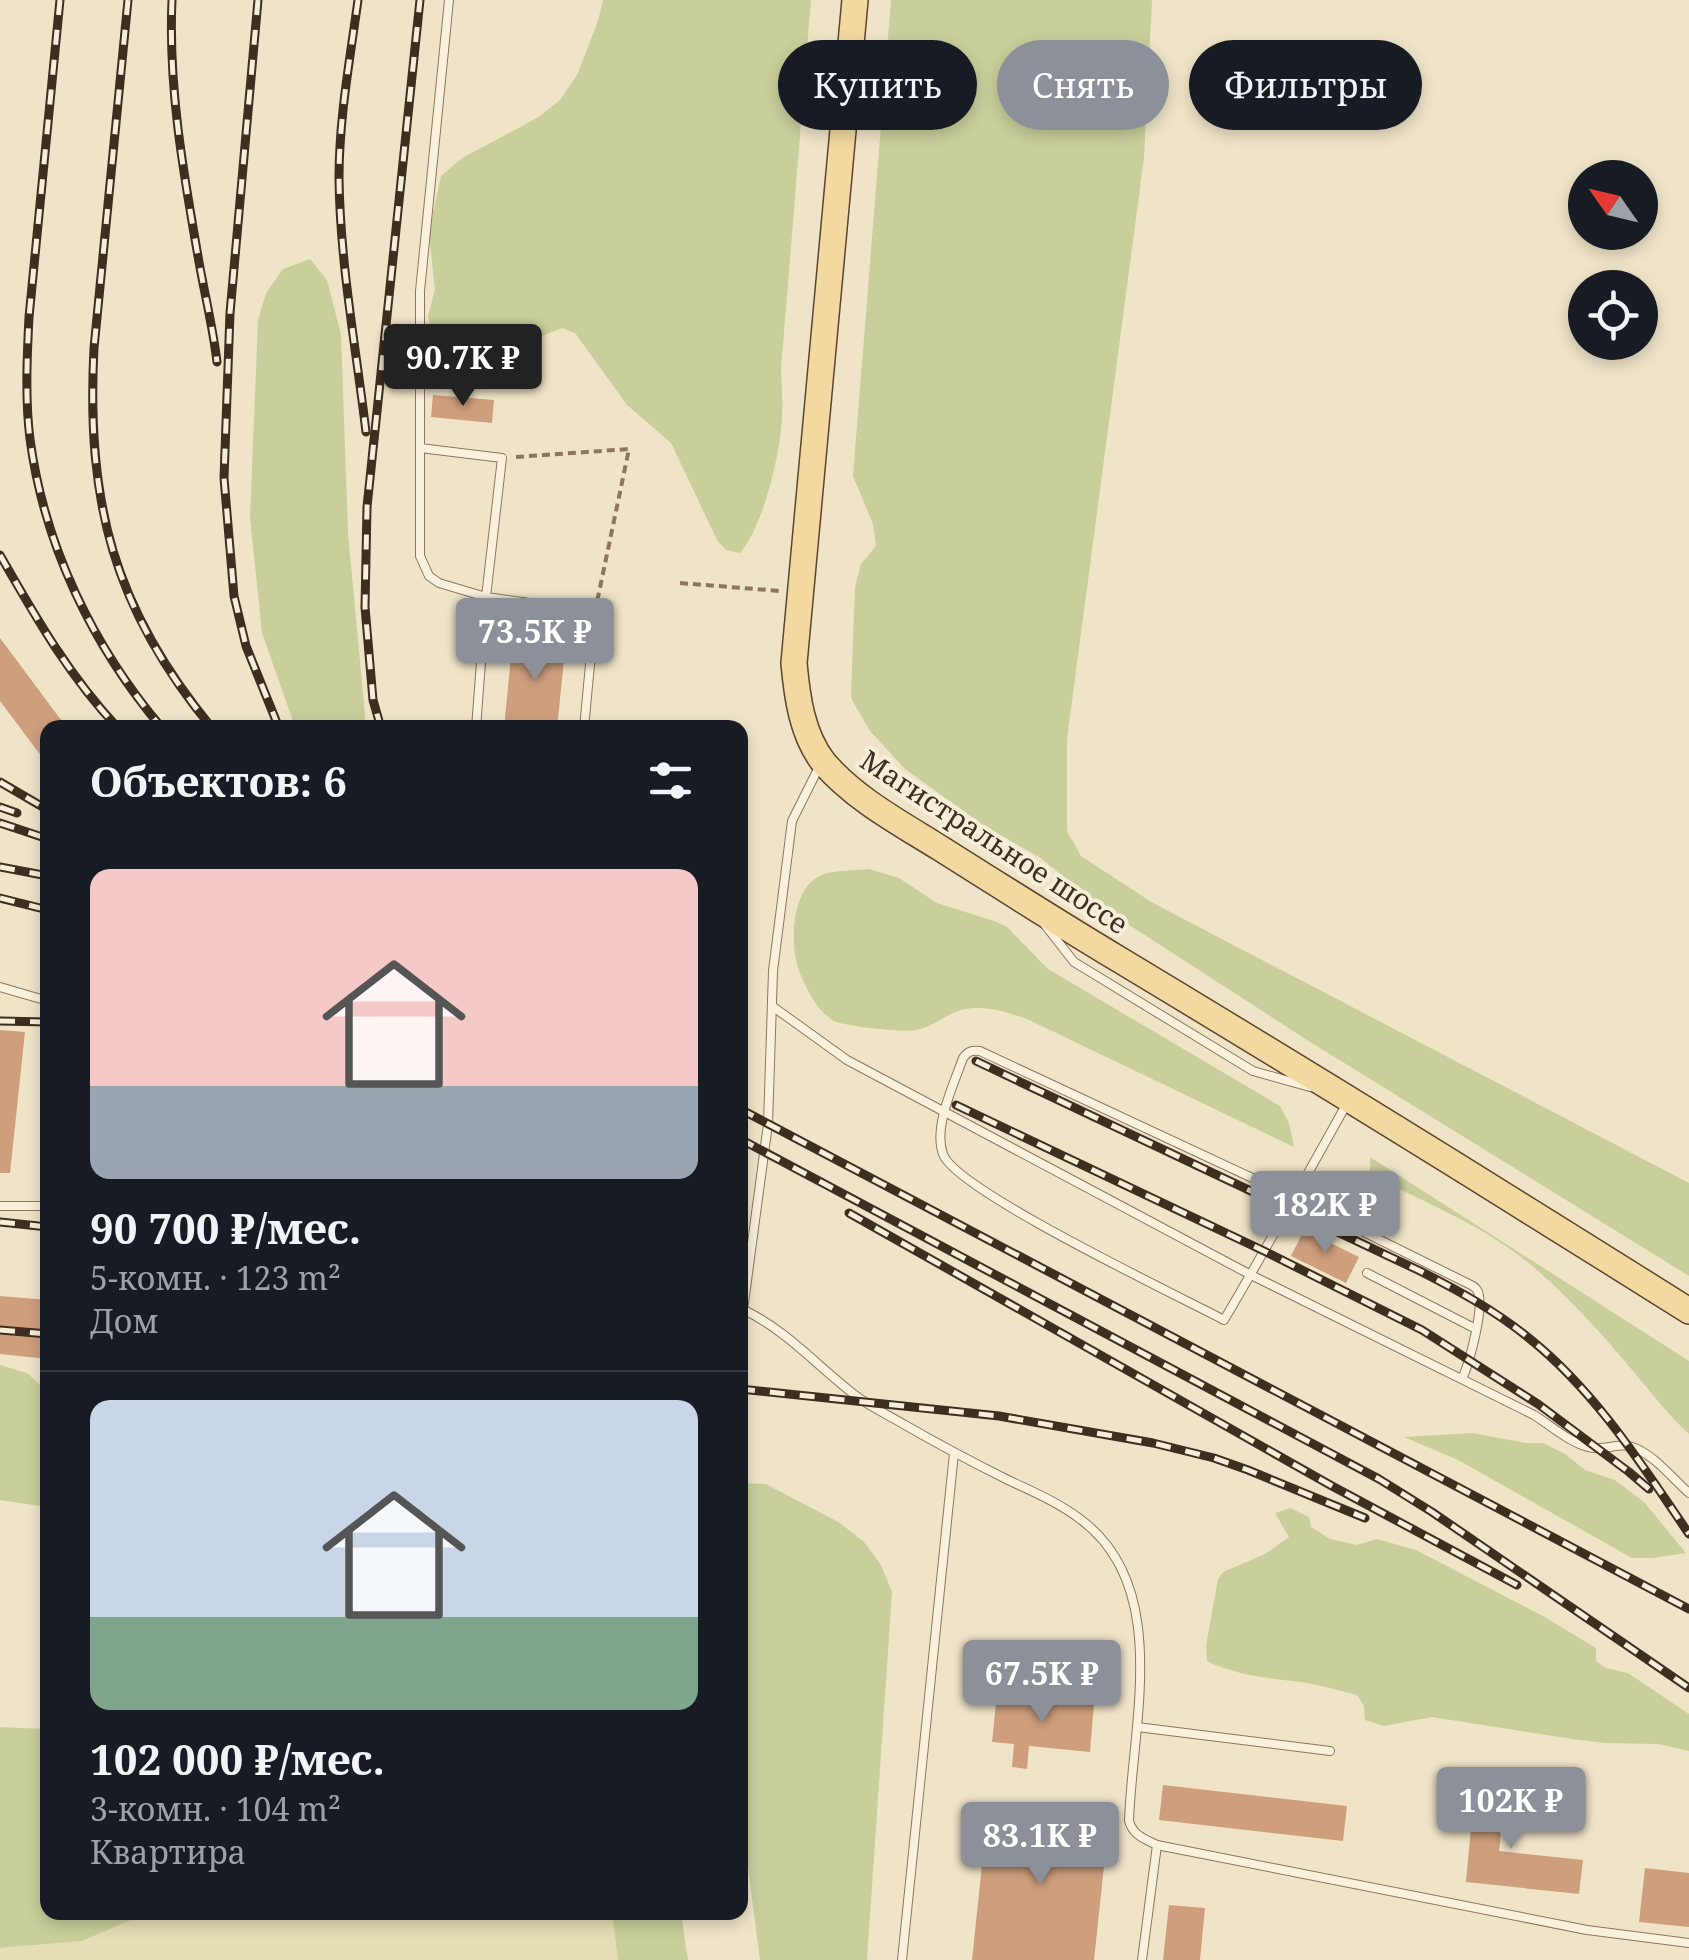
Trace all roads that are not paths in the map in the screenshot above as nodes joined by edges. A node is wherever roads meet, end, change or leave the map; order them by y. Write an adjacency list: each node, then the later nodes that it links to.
1 (449, 0): 3 (lane)
2 (855, 0): 7 (main road, Магистральное шоссе)
3 (420, 448): 4 (lane); 4 (lane)
4 (486, 597): 5 (lane); 6 (lane)
5 (477, 720)
6 (585, 720)
7 (822, 760): 10 (lane); 11 (main road, Магистральное шоссе)
8 (0, 987): 9 (lane)
9 (40, 1000)
10 (772, 1006): 12 (lane); 16 (lane)
11 (1350, 1098): 13 (lane); 19 (main road, Магистральное шоссе)
12 (944, 1111): 13 (lane); 18 (lane); 18 (lane)
13 (1293, 1198): 18 (lane); 21 (lane)
14 (0, 1206): 15 (lane)
15 (40, 1206)
16 (748, 1267)
17 (1367, 1274): 21 (lane)
18 (1251, 1275): 22 (lane)
19 (1689, 1311)
20 (748, 1313): 23 (lane)
21 (1476, 1329): 22 (lane)
22 (1462, 1379): 24 (lane)
23 (954, 1453): 25 (lane); 29 (lane)
24 (1689, 1493)
25 (1137, 1727): 26 (lane); 27 (lane)
26 (1330, 1751)
27 (1156, 1845): 28 (lane); 30 (lane)
28 (1689, 1943)
29 (902, 1960)
30 (1142, 1960)

